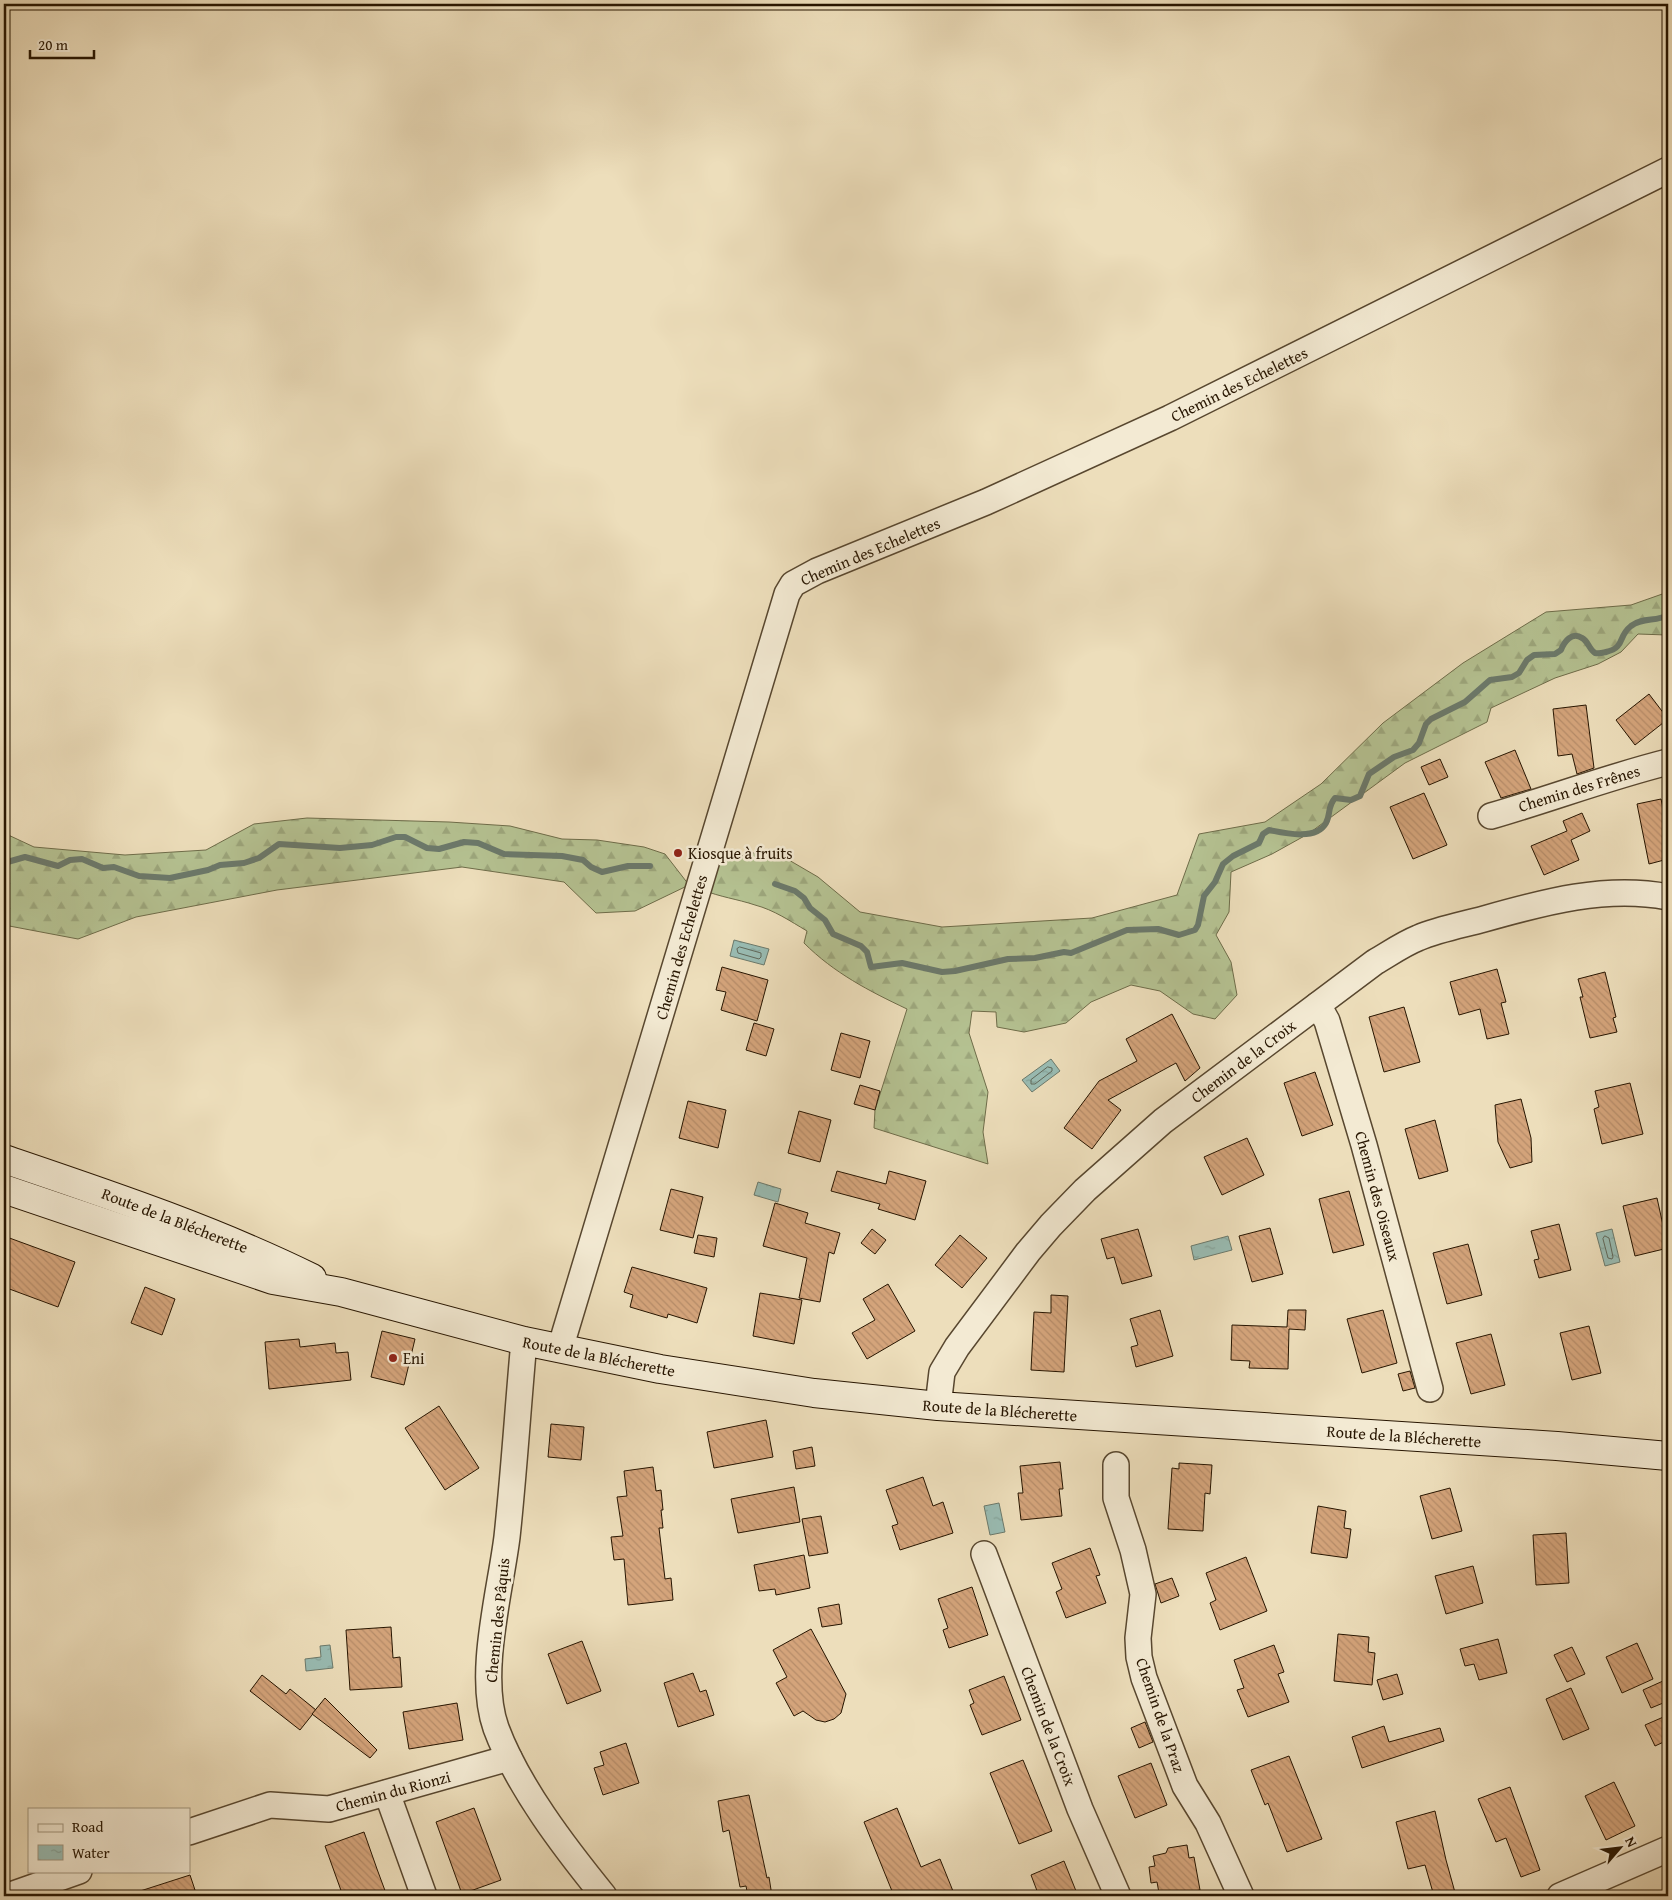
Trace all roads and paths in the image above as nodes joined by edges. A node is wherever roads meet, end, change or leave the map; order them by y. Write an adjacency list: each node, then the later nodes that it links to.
1 (1668, 170): 10 (street, Chemin des Echelettes)
2 (1668, 762): 3 (street, Chemin des Frênes)
3 (1491, 816)
4 (1668, 897): 5 (street, Chemin de la Croix)
5 (1318, 1005): 11 (street, Chemin des Oiseaux); 12 (street, Chemin de la Croix)
6 (4, 1159): 8 (main road, Route de la Blécherette)
7 (4, 1189): 8 (main road, Route de la Blécherette)
8 (341, 1292): 9 (main road, Route de la Blécherette)
9 (524, 1341): 10 (main road, Route de la Blécherette); 16 (street, Chemin des Pâquis)
10 (560, 1349): 12 (main road, Route de la Blécherette)
11 (1430, 1388)
12 (938, 1406): 13 (main road, Route de la Blécherette)
13 (1668, 1456)
14 (1116, 1465): 25 (street, Chemin de la Praz)
15 (984, 1554): 24 (street, Chemin de la Croix)
16 (510, 1758): 17 (street, Chemin du Rionzi); 23 (street, Chemin des Pâquis)
17 (387, 1794): 18 (street, Chemin du Rionzi); 22 (street)
18 (190, 1832)
19 (1668, 1849): 26 (street)
20 (76, 1872): 21 (street)
21 (8, 1896)
22 (424, 1896)
23 (604, 1896)
24 (1118, 1896)
25 (1240, 1896)
26 (1560, 1896)

